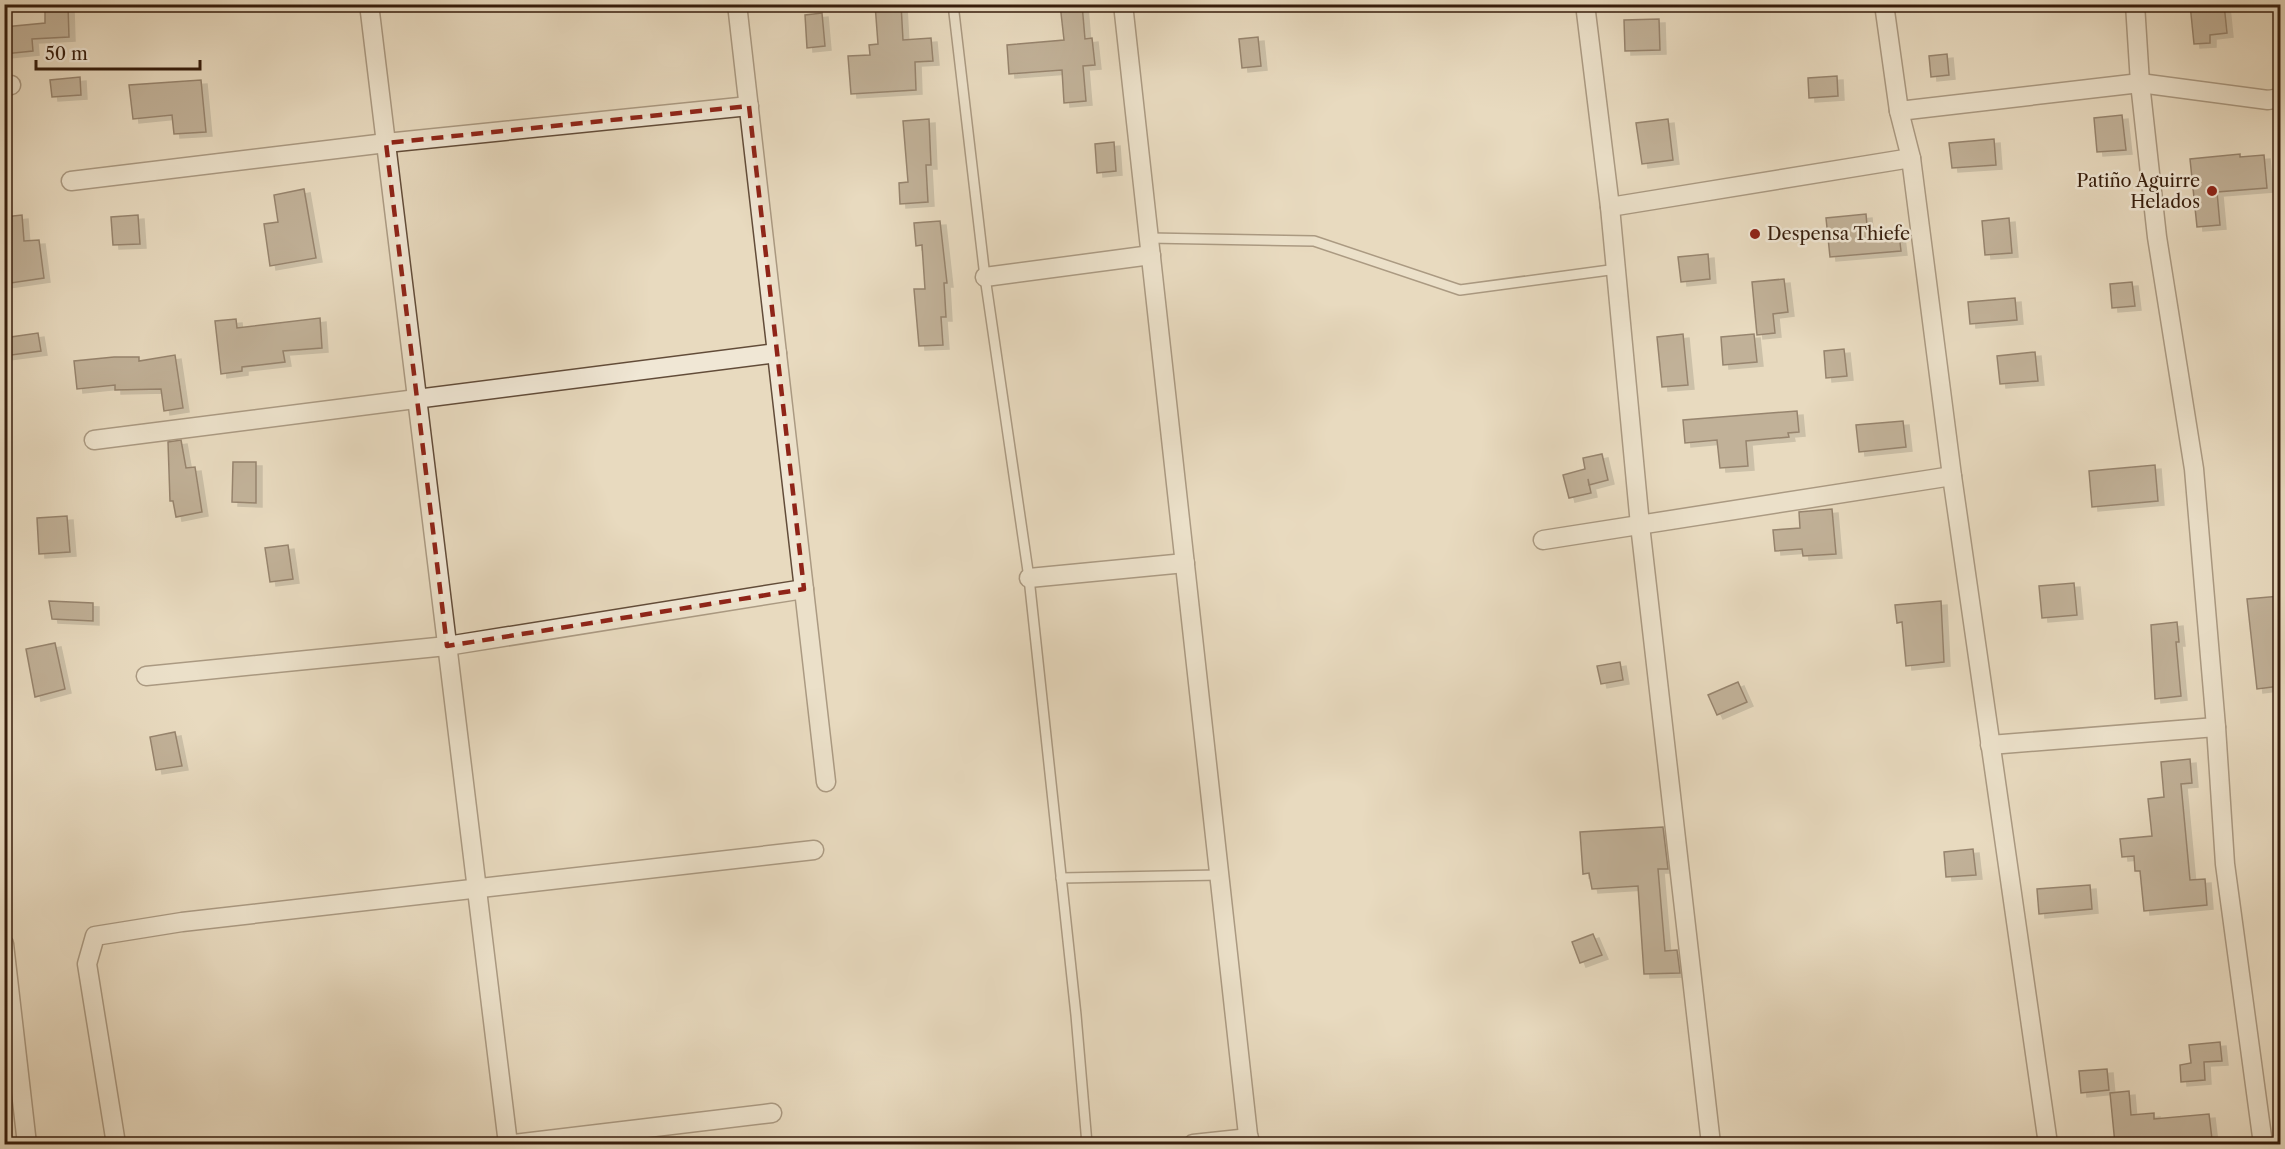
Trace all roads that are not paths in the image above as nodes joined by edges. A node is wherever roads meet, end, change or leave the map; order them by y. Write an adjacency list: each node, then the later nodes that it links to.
1 (369, 4): 12 (street)
2 (737, 4): 10 (street)
3 (953, 4): 18 (lane)
4 (1123, 4): 16 (street)
5 (1585, 4): 15 (street)
6 (1884, 4): 11 (street)
7 (2134, 4): 8 (street)
8 (2140, 83): 9 (street); 11 (street); 30 (street)
9 (2280, 98)
10 (749, 106): 12 (street); 19 (street)
11 (1899, 111): 13 (street)
12 (386, 143): 14 (street); 20 (street)
13 (1911, 158): 15 (street); 22 (street)
14 (70, 181)
15 (1610, 207): 17 (street)
16 (1150, 247): 17 (lane); 18 (street); 25 (street)
17 (1617, 269): 23 (street)
18 (985, 277): 26 (lane)
19 (777, 353): 20 (street); 27 (street)
20 (417, 398): 21 (street); 28 (street)
21 (94, 440)
22 (1952, 476): 23 (street); 31 (street)
23 (1640, 525): 24 (street); 46 (street)
24 (1543, 540)
25 (1185, 563): 26 (street); 34 (street)
26 (1029, 578): 35 (lane)
27 (804, 589): 28 (street); 32 (street)
28 (447, 646): 29 (street); 36 (street)
29 (146, 676)
30 (2216, 727): 31 (street); 48 (street)
31 (1990, 745): 47 (street)
32 (826, 782)
33 (814, 850): 36 (street)
34 (1219, 875): 35 (lane); 39 (street)
35 (1061, 878): 44 (lane)
36 (477, 888): 41 (street); 42 (street)
37 (4, 944): 40 (street)
38 (772, 1113): 43 (street)
39 (1249, 1141): 45 (street)
40 (27, 1144)
41 (116, 1144)
42 (508, 1144)
43 (514, 1144)
44 (1087, 1144)
45 (1193, 1144)
46 (1711, 1144)
47 (2048, 1144)
48 (2263, 1144)

